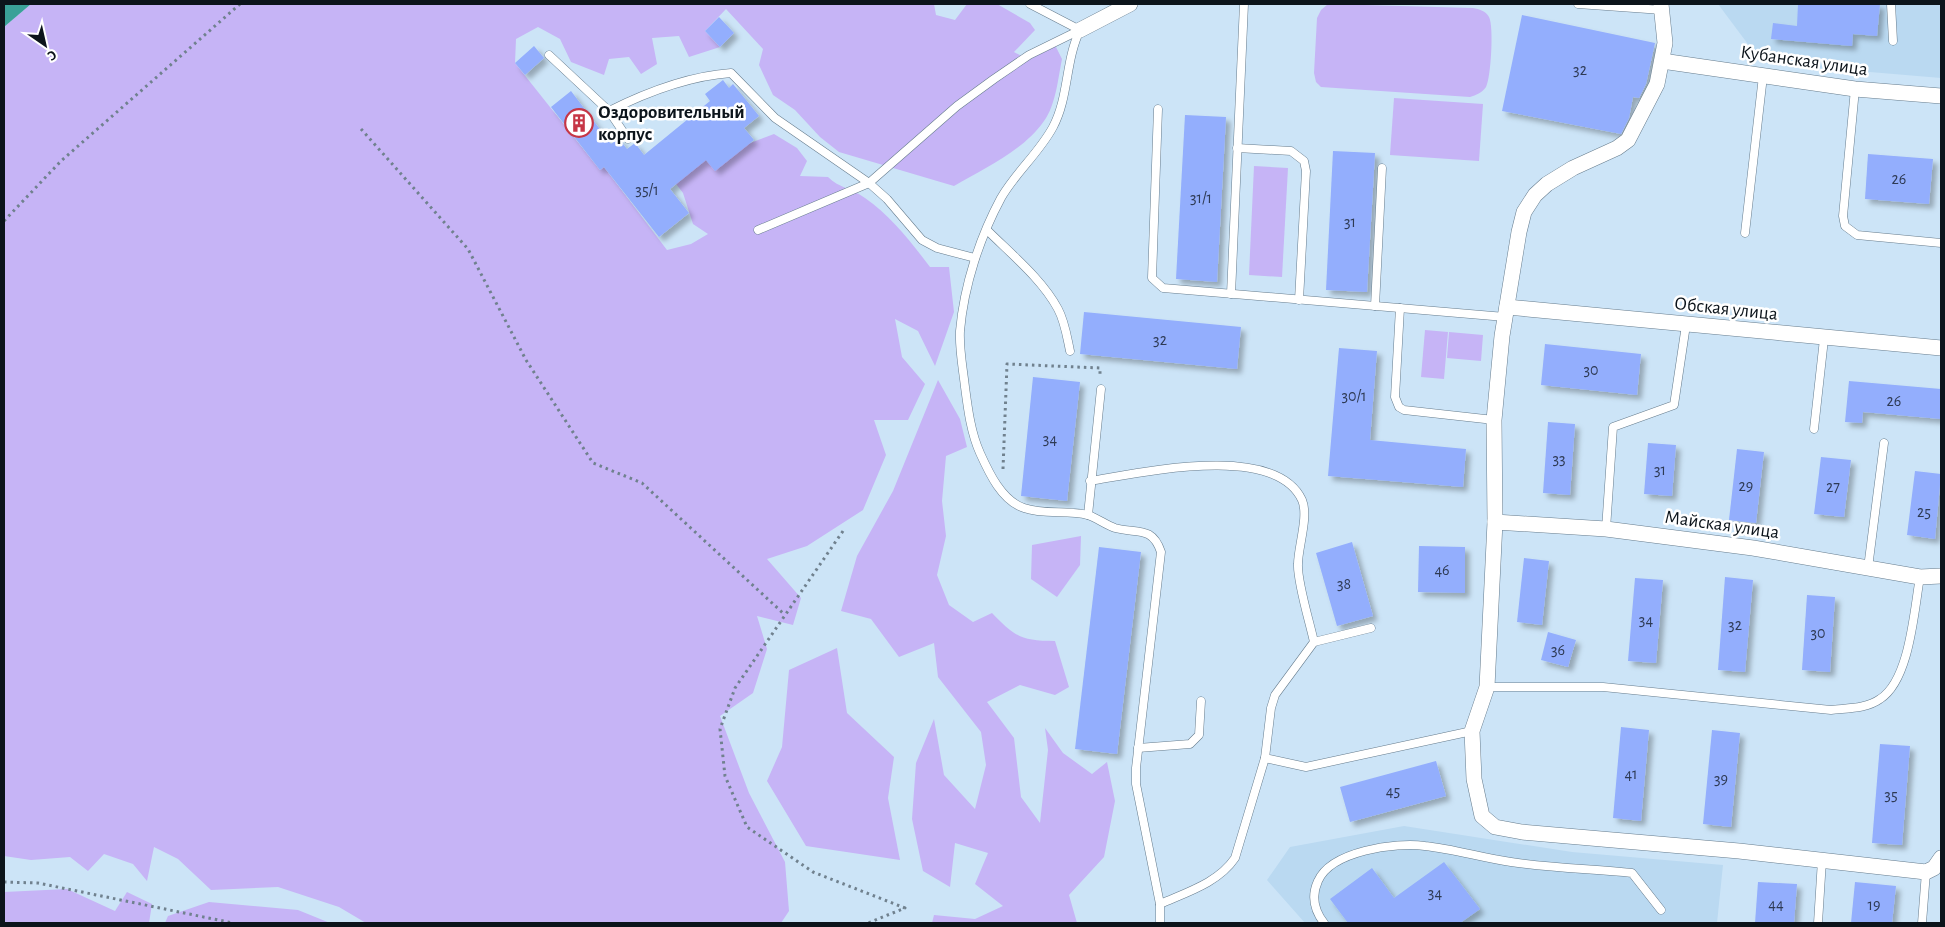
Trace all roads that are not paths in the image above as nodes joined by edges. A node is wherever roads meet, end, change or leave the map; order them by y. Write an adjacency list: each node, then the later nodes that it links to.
1 (1030, 4): 7 (lane)
2 (1130, 4): 7 (street)
3 (1244, 4): 17 (lane)
4 (1578, 4): 6 (lane)
5 (1891, 4): 8 (lane)
6 (1661, 7): 10 (street)
7 (1080, 30): 19 (lane); 21 (lane)
8 (1893, 42)
9 (549, 55): 15 (lane)
10 (1662, 62): 11 (street, Кубанская улица); 29 (street)
11 (1763, 76): 12 (street, Кубанская улица); 22 (lane)
12 (1855, 89): 13 (street, Кубанская улица); 23 (lane)
13 (1941, 96)
14 (1158, 108): 25 (lane)
15 (608, 112): 16 (lane); 19 (lane)
16 (628, 139)
17 (1238, 148): 25 (lane); 26 (lane)
18 (1382, 168): 27 (lane)
19 (868, 183): 20 (lane); 24 (lane)
20 (758, 230)
21 (988, 230): 24 (lane); 33 (lane)
22 (1745, 232)
23 (1941, 243)
24 (975, 258): 39 (lane)
25 (1231, 294): 26 (lane)
26 (1299, 300): 27 (lane)
27 (1375, 306): 28 (lane)
28 (1400, 308): 29 (lane); 35 (lane)
29 (1506, 312): 30 (street, Обская улица); 35 (street)
30 (1686, 325): 31 (street, Обская улица); 41 (lane)
31 (1824, 338): 32 (street, Обская улица); 36 (lane)
32 (1941, 348)
33 (1070, 351)
34 (1101, 389): 38 (lane)
35 (1494, 420): 40 (street)
36 (1814, 429)
37 (1884, 443): 42 (lane)
38 (1090, 481): 39 (lane); 46 (lane)
39 (1088, 515): 50 (lane)
40 (1495, 522): 41 (street, Майская улица); 47 (street)
41 (1606, 529): 42 (street, Майская улица)
42 (1868, 568): 44 (street, Майская улица)
43 (1941, 576): 44 (street, Майская улица)
44 (1920, 577): 47 (lane)
45 (1371, 628): 46 (lane)
46 (1314, 642): 51 (lane)
47 (1487, 687): 49 (street)
48 (1201, 701): 50 (lane)
49 (1472, 731): 51 (lane); 52 (street)
50 (1138, 748): 54 (lane)
51 (1265, 758): 54 (lane)
52 (1822, 860): 53 (street); 58 (lane)
53 (1934, 866): 59 (lane)
54 (1160, 904): 56 (lane)
55 (1661, 910): 57 (lane)
56 (1160, 923)
57 (1324, 923)
58 (1818, 923)
59 (1922, 923)

